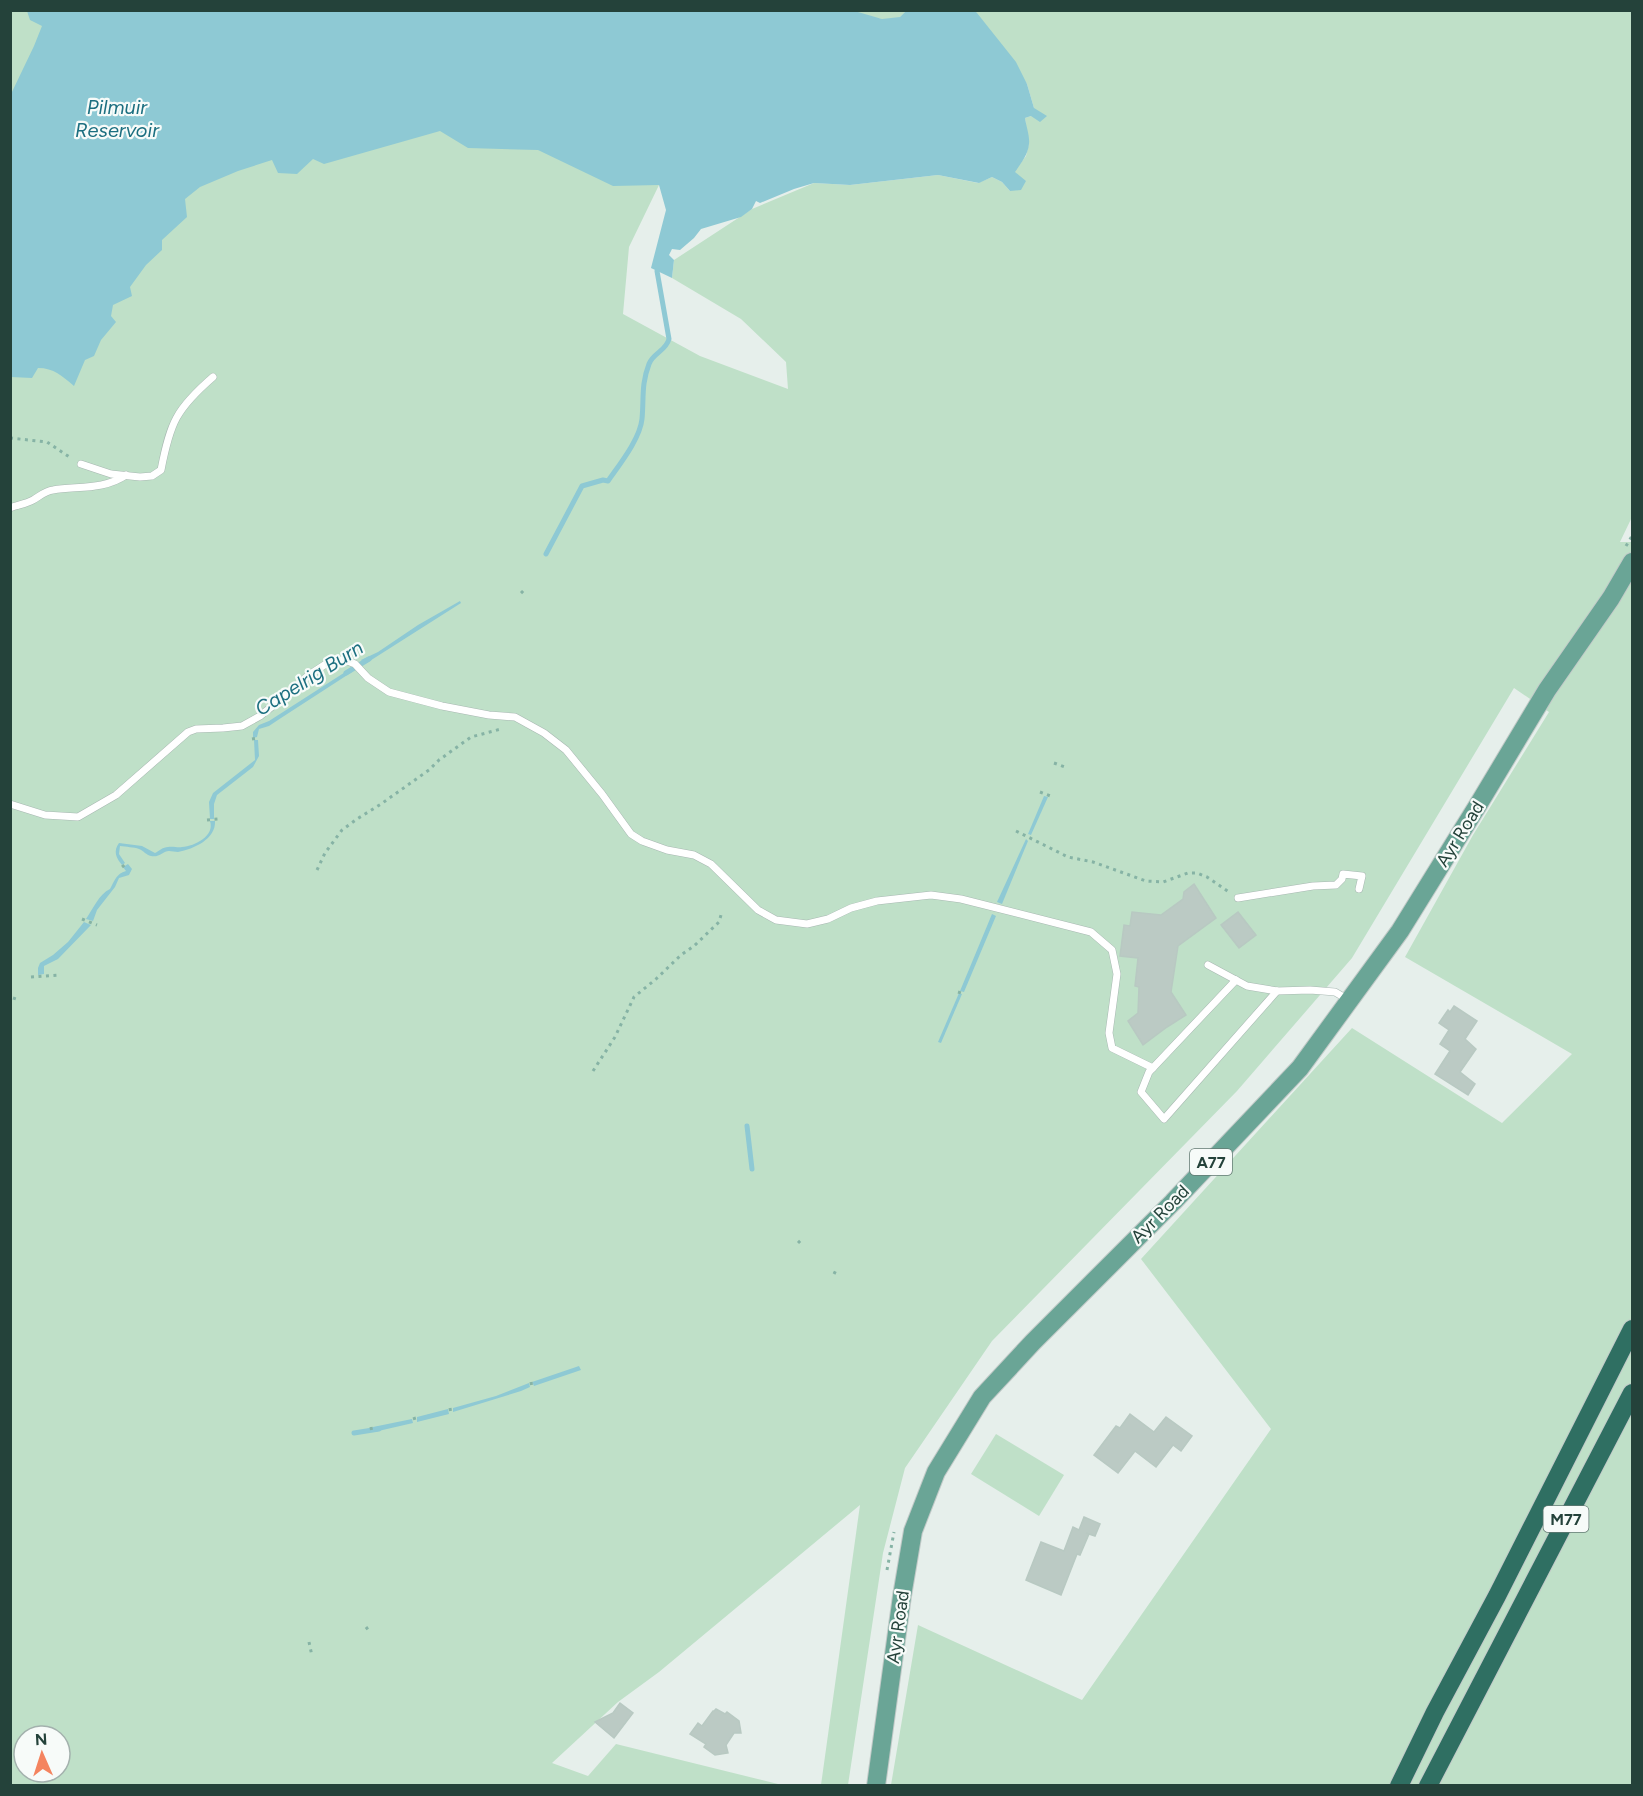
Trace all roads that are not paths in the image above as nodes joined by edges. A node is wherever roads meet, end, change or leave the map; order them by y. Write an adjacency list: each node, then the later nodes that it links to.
1 (213, 377): 3 (lane)
2 (81, 464): 3 (lane)
3 (126, 475): 4 (lane)
4 (10, 508)
5 (1632, 562): 12 (main road, Ayr Road / A77)
6 (10, 804): 13 (lane)
7 (1359, 889): 8 (lane)
8 (1238, 898)
9 (1208, 965): 10 (lane)
10 (1236, 980): 11 (lane); 13 (lane)
11 (1277, 991): 12 (lane); 13 (lane)
12 (1350, 1000): 16 (main road, Ayr Road / A77)
13 (1154, 1068)
14 (1632, 1329): 17 (highway, M77)
15 (1632, 1393): 18 (highway, M77)
16 (876, 1785)
17 (1399, 1785)
18 (1428, 1785)

